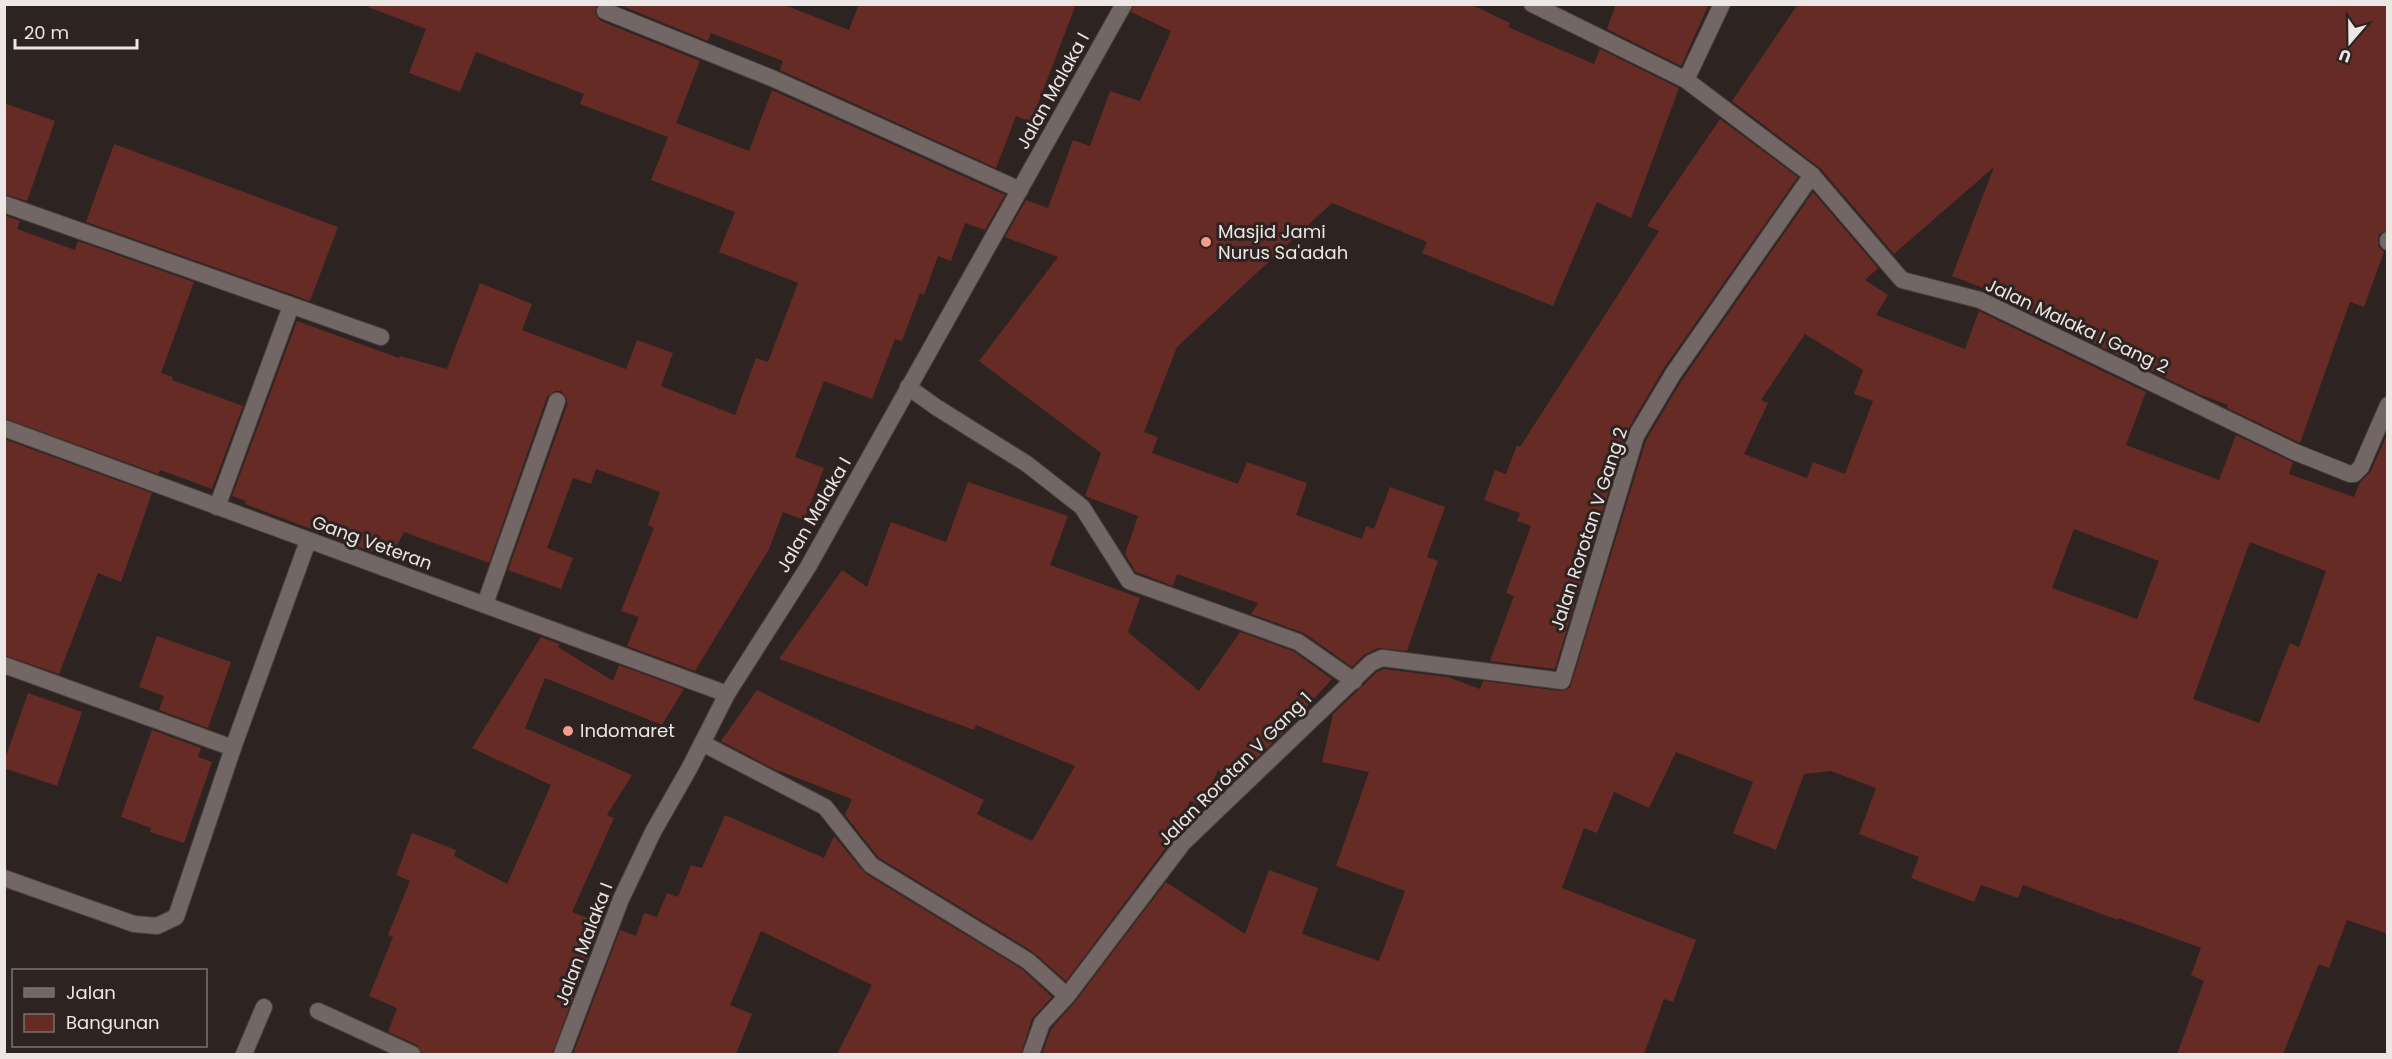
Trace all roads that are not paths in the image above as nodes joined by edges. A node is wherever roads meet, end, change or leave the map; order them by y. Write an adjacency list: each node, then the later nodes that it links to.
1 (1124, 4): 7 (street, Jalan Malaka I)
2 (1533, 4): 5 (street, Jalan Malaka I Gang 2)
3 (1722, 4): 5 (street)
4 (606, 11): 7 (street)
5 (1686, 80): 6 (street, Jalan Malaka I Gang 2)
6 (1812, 175): 13 (street, Jalan Malaka I Gang 2); 18 (street, Jalan Rorotan V Gang 2)
7 (1020, 190): 11 (street, Jalan Malaka I)
8 (4, 204): 9 (street)
9 (291, 306): 10 (street); 15 (street)
10 (381, 337)
11 (908, 387): 20 (street); 21 (street, Jalan Malaka I)
12 (557, 401): 17 (street)
13 (2388, 405)
14 (4, 428): 15 (street, Gang Veteran)
15 (217, 507): 16 (street, Gang Veteran)
16 (308, 541): 17 (street, Gang Veteran); 23 (street)
17 (485, 604): 21 (street, Gang Veteran)
18 (1371, 663): 20 (street, Jalan Rorotan V Gang 1)
19 (4, 665): 23 (street)
20 (1354, 681): 25 (street, Jalan Rorotan V Gang 1)
21 (728, 694): 22 (street, Jalan Malaka I)
22 (702, 743): 25 (street); 30 (street, Jalan Malaka I)
23 (233, 748): 24 (street)
24 (4, 878)
25 (1067, 996): 31 (street, Jalan Rorotan V Gang 1)
26 (264, 1007): 28 (street)
27 (318, 1011): 29 (street)
28 (244, 1054)
29 (411, 1054)
30 (562, 1054)
31 (1031, 1054)

